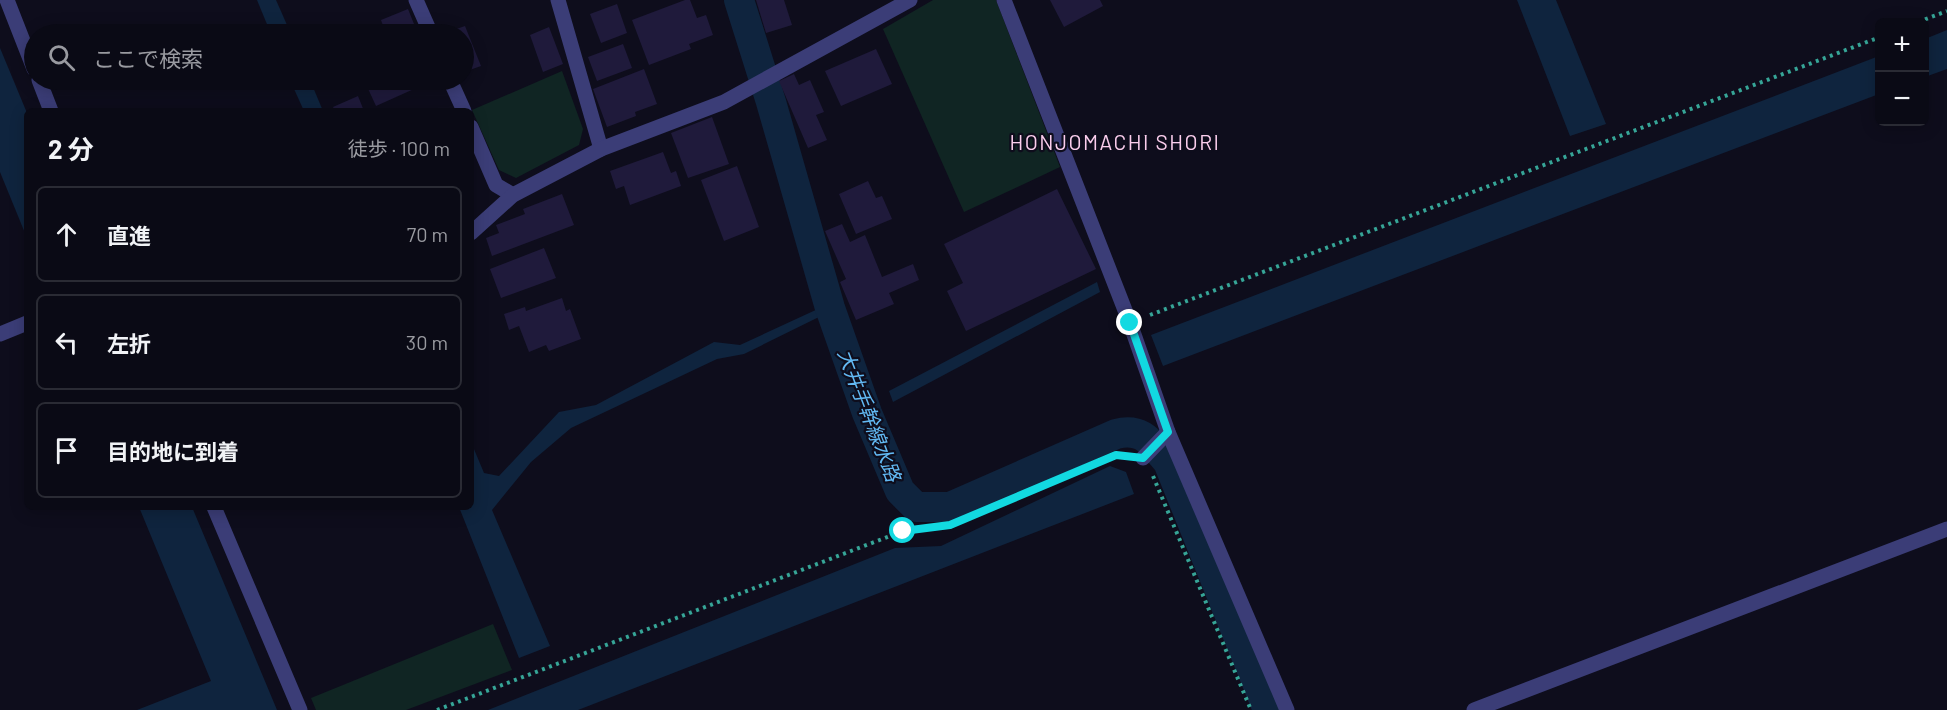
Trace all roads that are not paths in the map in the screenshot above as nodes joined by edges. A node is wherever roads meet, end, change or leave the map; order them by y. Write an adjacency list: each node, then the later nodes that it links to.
1 (8, 0): 7 (street)
2 (416, 0): 6 (street)
3 (558, 0): 13 (street)
4 (910, 0): 13 (street)
5 (1004, 0): 18 (street)
6 (426, 24)
7 (24, 42)
8 (43, 90): 10 (street)
9 (455, 90): 11 (street)
10 (50, 108)
11 (463, 108)
12 (474, 135): 14 (street)
13 (601, 149): 14 (street)
14 (513, 195): 15 (street)
15 (474, 229)
16 (24, 324): 17 (street)
17 (0, 334)
18 (1168, 432): 19 (street); 23 (street)
19 (1143, 458)
20 (215, 510): 22 (street)
21 (1947, 529): 24 (street)
22 (300, 710)
23 (1287, 710)
24 (1474, 710)

